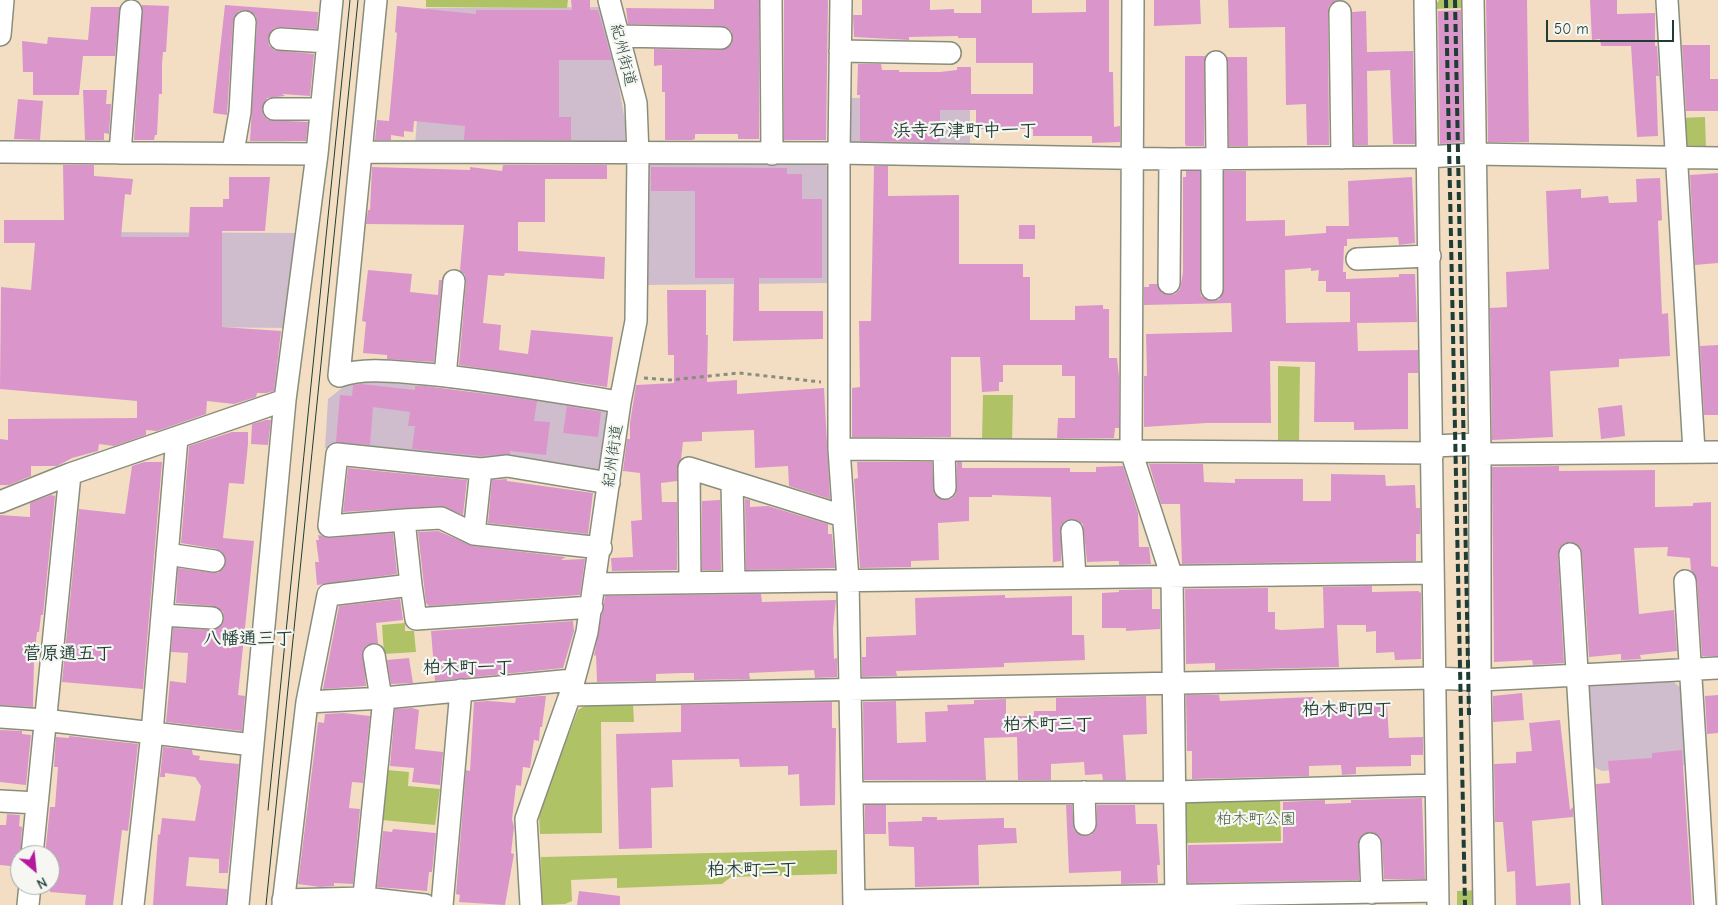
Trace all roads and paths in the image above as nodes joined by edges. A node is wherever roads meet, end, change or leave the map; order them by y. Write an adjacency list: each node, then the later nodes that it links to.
1 (4, 0): 14 (street)
2 (332, 0): 18 (street)
3 (376, 0): 26 (street)
4 (609, 0): 15 (street, 紀州街道)
5 (771, 0): 30 (street)
6 (841, 0): 19 (street)
7 (1133, 0): 34 (street)
8 (1425, 0): 37 (street)
9 (1473, 0): 31 (street)
10 (1667, 0): 33 (street)
11 (131, 11): 27 (street)
12 (1340, 12): 36 (street)
13 (245, 22): 25 (street)
14 (0, 35)
15 (619, 36): 16 (street); 32 (street, 紀州街道)
16 (721, 38)
17 (280, 39): 18 (street)
18 (328, 42): 23 (street)
19 (840, 51): 20 (street); 28 (street)
20 (950, 53)
21 (1216, 62): 35 (street)
22 (274, 109): 23 (street)
23 (321, 109): 29 (street)
24 (0, 152): 27 (street)
25 (233, 152): 27 (street); 29 (street)
26 (361, 152): 32 (street); 45 (street)
27 (120, 153)
28 (839, 153): 30 (street); 34 (street); 47 (street)
29 (316, 154): 48 (street)
30 (772, 154): 32 (street)
31 (1474, 154): 33 (street); 37 (street); 52 (street)
32 (638, 155): 46 (street, 紀州街道)
33 (1677, 157): 38 (street); 56 (street)
34 (1131, 158): 39 (street); 55 (street)
35 (1214, 158): 36 (street); 39 (street); 44 (street)
36 (1342, 158): 37 (street)
37 (1428, 158): 40 (street)
38 (1718, 158)
39 (1170, 159): 43 (street)
40 (1430, 256): 41 (street); 54 (street)
41 (1358, 259)
42 (454, 281): 45 (street)
43 (1169, 283)
44 (1212, 289)
45 (445, 376): 49 (street)
46 (625, 378): 47 (path); 49 (street, 紀州街道)
47 (839, 384): 51 (street)
48 (285, 400): 50 (street); 99 (street)
49 (620, 402): 61 (street, 紀州街道)
50 (177, 438): 59 (street); 69 (street)
51 (840, 449): 53 (street); 64 (street)
52 (1480, 449): 54 (street); 56 (street); 89 (street)
53 (944, 450): 55 (street); 62 (street)
54 (1433, 450): 55 (street); 72 (street)
55 (1131, 451): 73 (street)
56 (1694, 451): 57 (street)
57 (1718, 452)
58 (481, 468): 61 (street); 65 (street); 67 (street)
59 (70, 474): 63 (street); 97 (street)
60 (732, 482): 64 (street); 77 (street); 78 (street)
61 (610, 483): 68 (street, 紀州街道)
62 (945, 488)
63 (0, 502)
64 (843, 516): 75 (street)
65 (404, 520): 67 (street); 80 (street)
66 (1072, 531): 74 (street)
67 (474, 534): 68 (street)
68 (601, 548): 79 (street, 紀州街道)
69 (167, 554): 71 (street); 82 (street)
70 (1570, 554): 87 (street)
71 (214, 560)
72 (1433, 573): 73 (street); 88 (street)
73 (1172, 577): 74 (street); 90 (street)
74 (1075, 578): 75 (street)
75 (848, 580): 78 (street); 92 (street)
76 (1685, 581): 86 (street)
77 (690, 582): 78 (street); 79 (street)
78 (734, 582)
79 (596, 584): 81 (street, 紀州街道)
80 (411, 585): 81 (street); 95 (street)
81 (592, 607): 91 (street, 紀州街道)
82 (162, 615): 83 (street); 98 (street)
83 (212, 618)
84 (374, 655): 94 (street)
85 (1718, 668): 86 (street)
86 (1690, 670): 87 (street); 122 (street)
87 (1578, 676): 89 (street); 121 (street)
88 (1434, 678): 89 (street); 90 (street); 100 (street)
89 (1480, 680): 120 (street)
90 (1175, 684): 92 (street); 102 (street)
91 (572, 688): 92 (street); 93 (street); 119 (street, 紀州街道)
92 (850, 689): 103 (street)
93 (461, 690): 94 (street); 118 (street)
94 (382, 698): 95 (street); 111 (street)
95 (307, 702): 113 (street)
96 (0, 718): 97 (street)
97 (44, 720): 98 (street); 105 (street)
98 (152, 733): 99 (street); 115 (street)
99 (253, 745): 116 (street)
100 (1436, 785): 102 (street); 110 (street)
101 (1084, 792): 102 (street); 103 (street); 106 (street)
102 (1173, 792): 112 (street)
103 (852, 793): 114 (street)
104 (0, 801): 105 (street)
105 (37, 804): 108 (street)
106 (1085, 824)
107 (1370, 844): 109 (street)
108 (33, 845)
109 (1372, 893): 110 (street); 112 (street)
110 (1438, 898)
111 (364, 901): 113 (street); 117 (street)
112 (1176, 901): 114 (street)
113 (283, 902)
114 (854, 903)
115 (133, 905)
116 (238, 905)
117 (425, 905)
118 (442, 905)
119 (531, 905)
120 (1484, 905)
121 (1591, 905)
122 (1705, 905)

